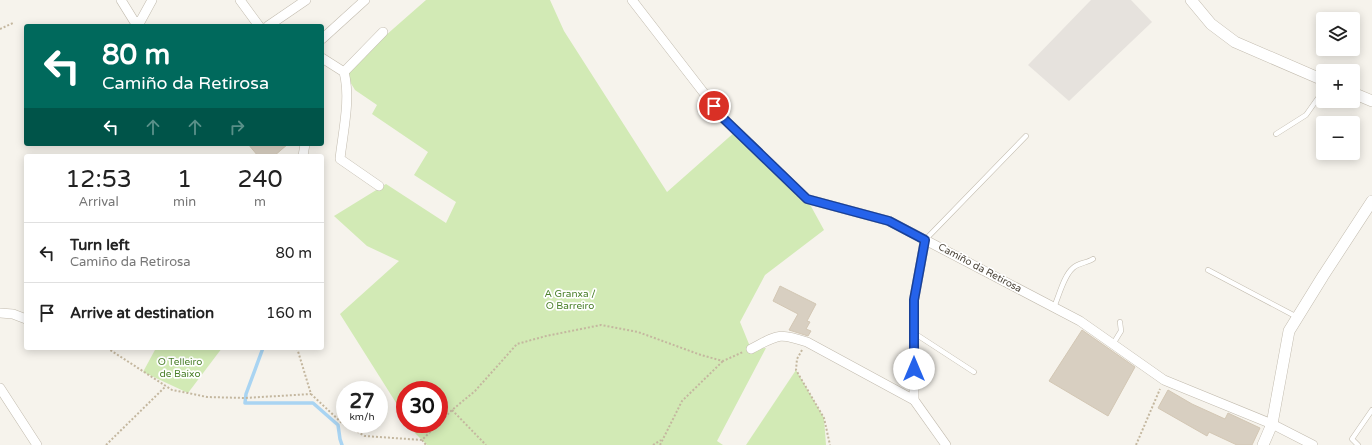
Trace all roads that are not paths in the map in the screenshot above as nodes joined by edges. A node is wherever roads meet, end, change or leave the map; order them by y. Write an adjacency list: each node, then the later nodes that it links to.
1 (121, 0): 2 (street)
2 (152, 0)
3 (240, 0): 8 (street)
4 (306, 0): 9 (street)
5 (365, 0): 11 (street)
6 (632, 0): 22 (street, Camiño da Retirosa)
7 (1191, 0): 14 (street)
8 (256, 22)
9 (271, 24)
10 (383, 32): 13 (street)
11 (324, 37)
12 (324, 59): 13 (street)
13 (344, 72): 20 (street)
14 (1316, 77)
15 (1360, 96): 17 (street)
16 (1316, 101): 18 (lane)
17 (1372, 101)
18 (1276, 134)
19 (1026, 136): 22 (lane)
20 (379, 186)
21 (1372, 201): 27 (street)
22 (925, 240): 25 (street, Camiño da Retirosa); 30 (street)
23 (1093, 259): 25 (lane)
24 (1208, 270): 27 (lane)
25 (1054, 307): 31 (street, Camiño da Retirosa)
26 (0, 313): 28 (street)
27 (1297, 317): 37 (street)
28 (24, 319)
29 (1120, 322): 31 (lane)
30 (914, 333): 33 (lane); 35 (street)
31 (1113, 344): 37 (street, Camiño da Retirosa)
32 (751, 349): 35 (street)
33 (974, 372)
34 (0, 388): 38 (street)
35 (914, 400): 39 (street)
36 (1372, 410): 42 (lane)
37 (1272, 424): 40 (street); 41 (street, Camiño da Retirosa)
38 (34, 443)
39 (946, 445)
40 (1263, 445)
41 (1313, 445)
42 (1358, 445)

